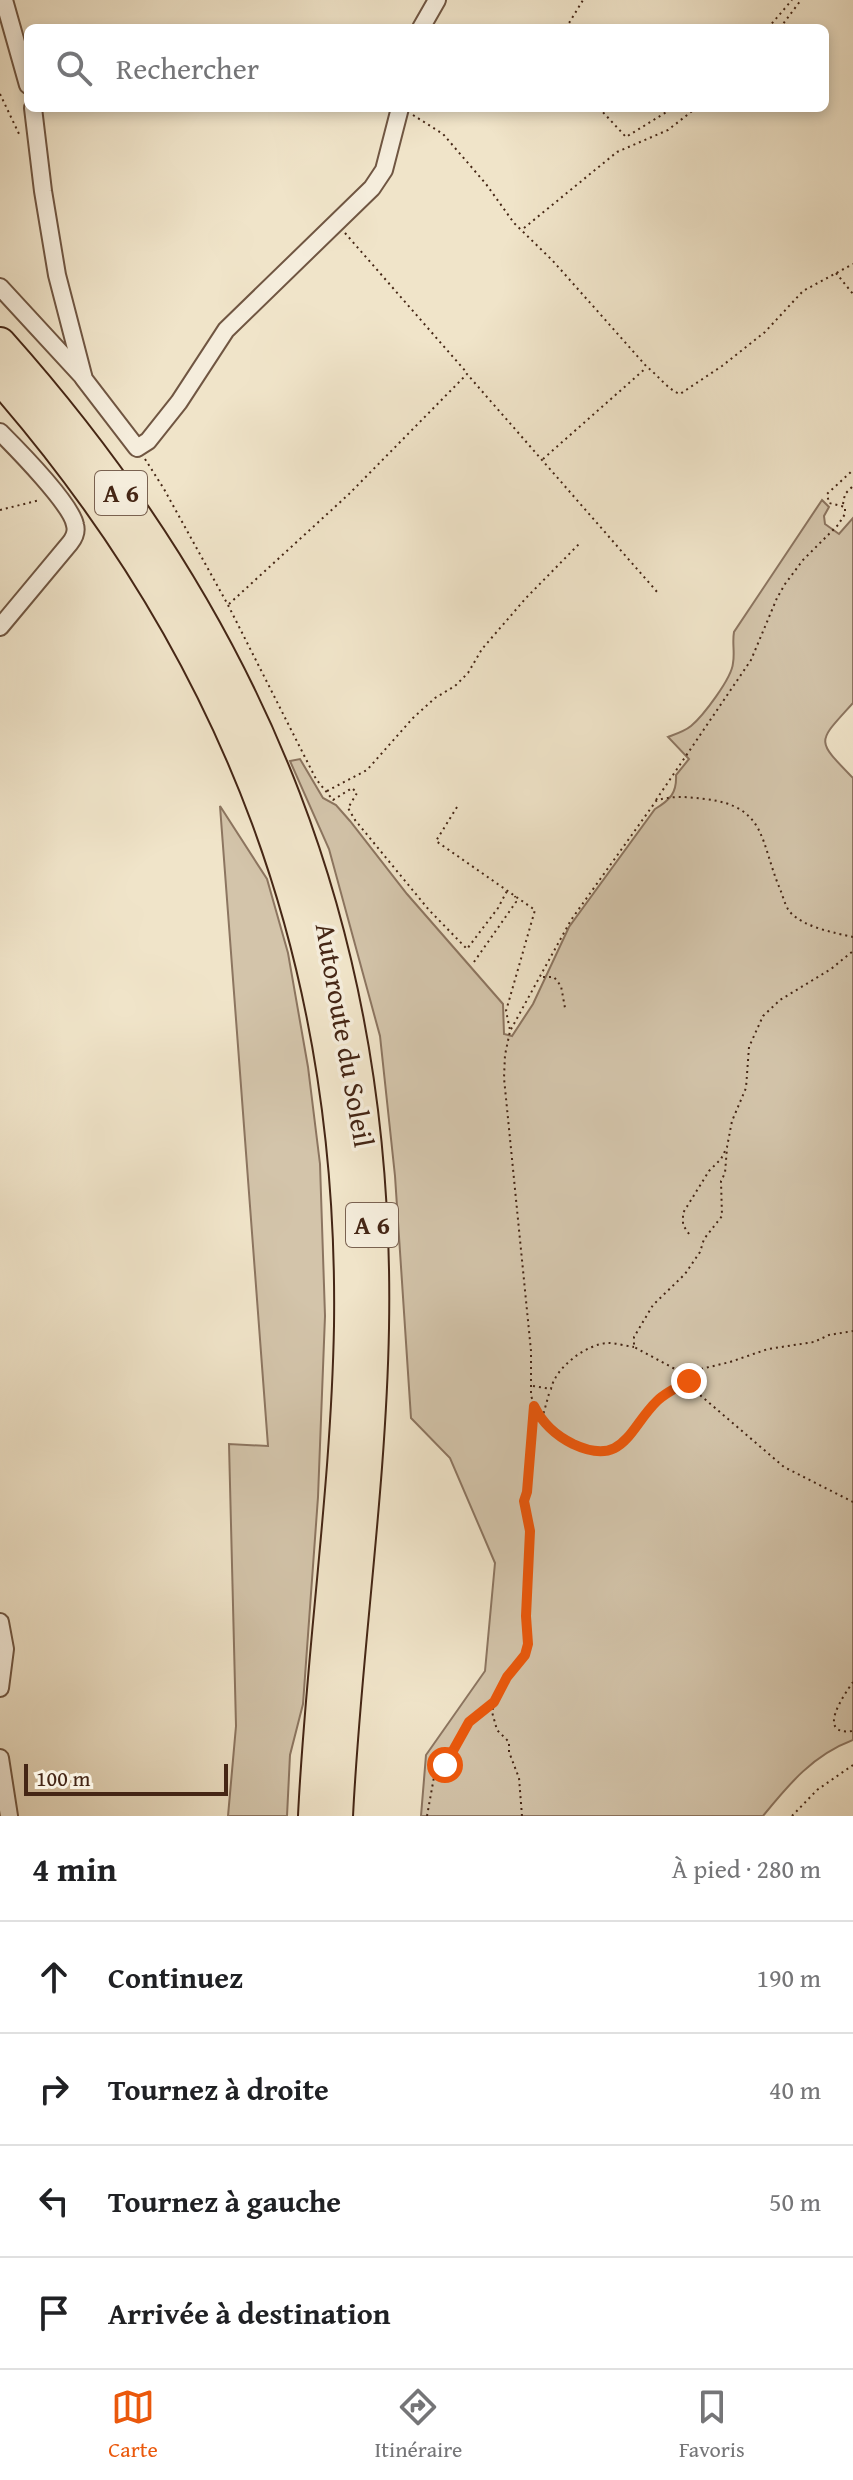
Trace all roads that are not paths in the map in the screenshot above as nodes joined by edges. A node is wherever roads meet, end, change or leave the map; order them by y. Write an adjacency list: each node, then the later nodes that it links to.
1 (4, 0): 4 (street)
2 (437, 0): 3 (street)
3 (423, 24)
4 (24, 71)
5 (33, 112): 10 (street)
6 (399, 112): 10 (street)
7 (0, 287): 10 (street)
8 (0, 343): 18 (highway, Autoroute du Soleil / A 6)
9 (0, 378): 17 (highway, Autoroute du Soleil / A 6)
10 (84, 379)
11 (0, 432): 12 (street)
12 (0, 627)
13 (0, 1622): 14 (street)
14 (0, 1688)
15 (0, 1758): 16 (street)
16 (9, 1816)
17 (314, 1816)
18 (337, 1816)

